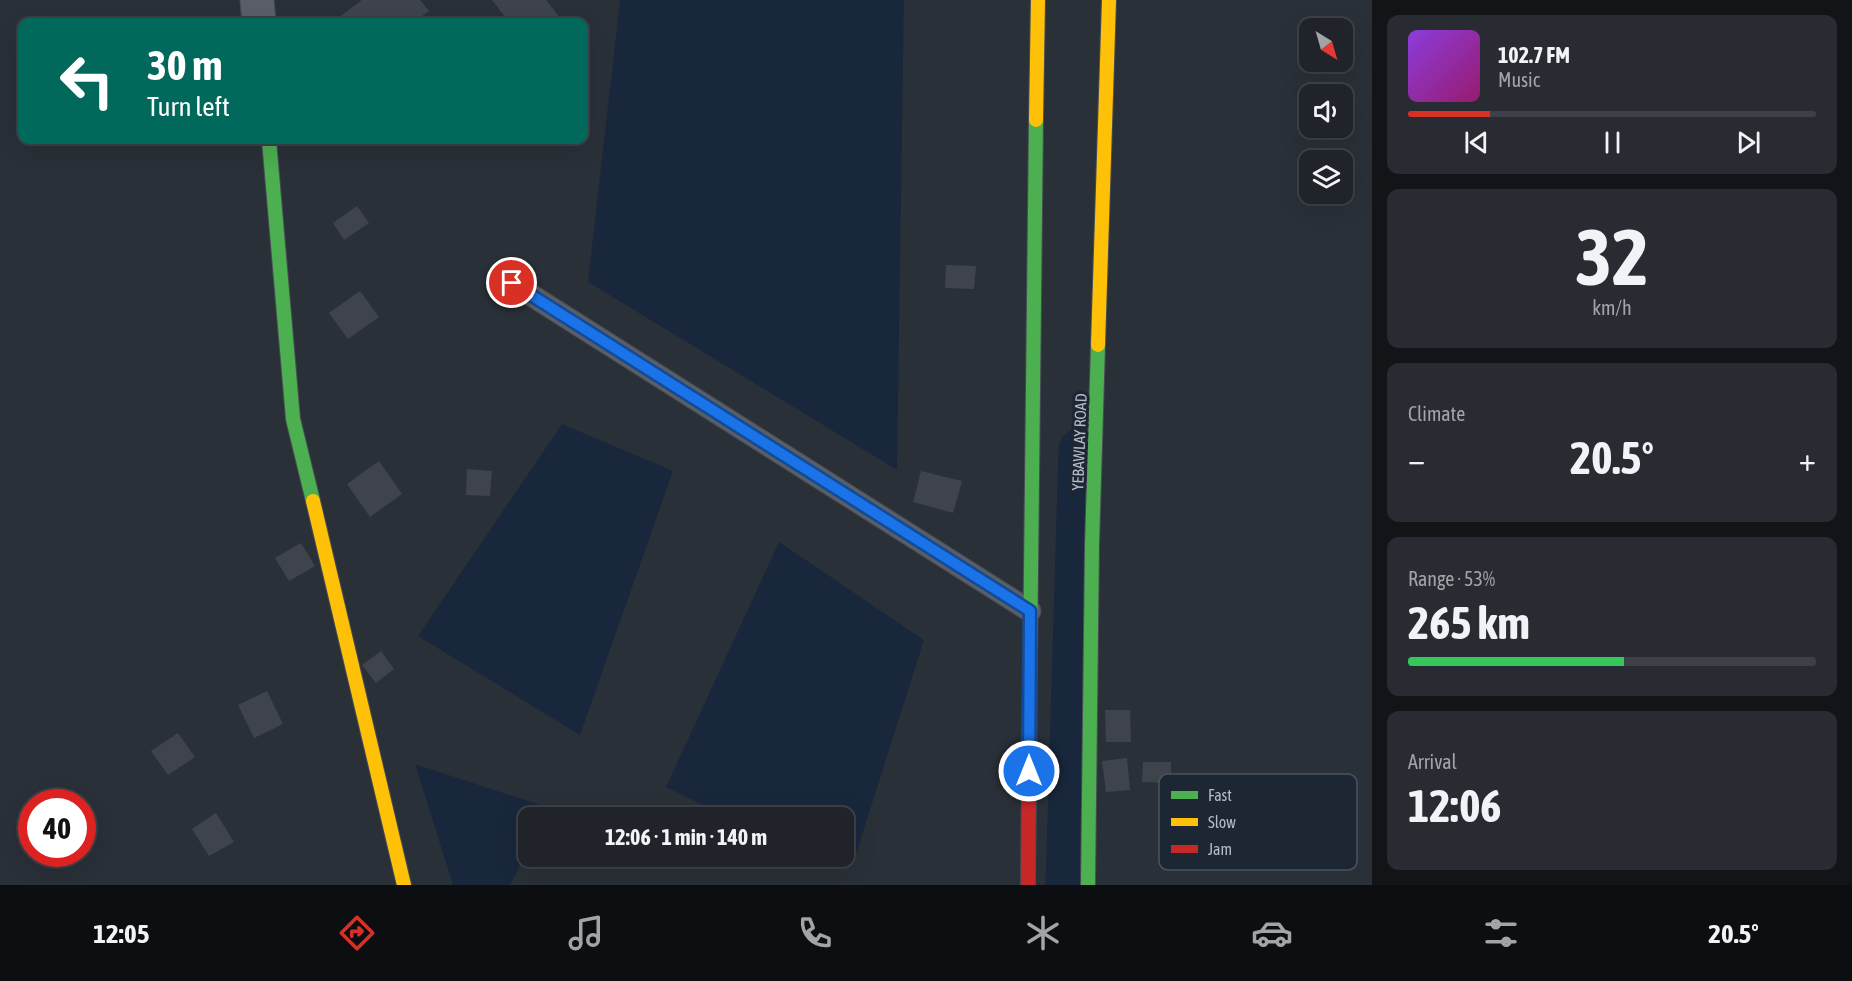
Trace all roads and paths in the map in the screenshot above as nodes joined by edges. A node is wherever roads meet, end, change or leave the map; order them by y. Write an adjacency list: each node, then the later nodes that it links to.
1 (257, 0): 4 (street)
2 (1038, 0): 7 (street)
3 (1109, 0): 10 (street, YEBAWLAY ROAD)
4 (259, 18)
5 (269, 144): 8 (street)
6 (512, 283): 7 (lane)
7 (1030, 611): 9 (street)
8 (404, 885)
9 (1028, 885)
10 (1088, 885)

